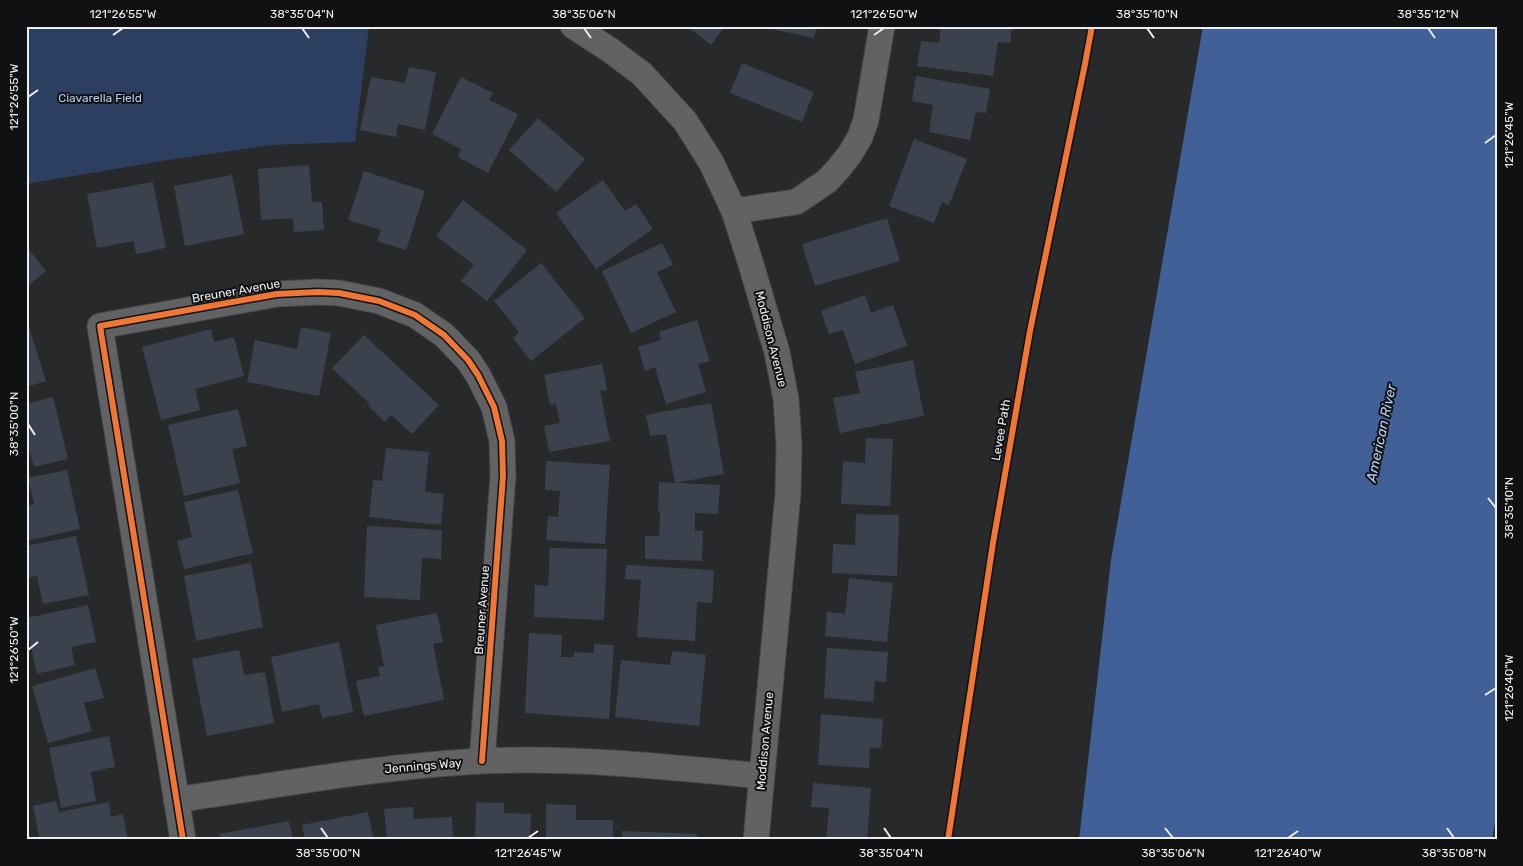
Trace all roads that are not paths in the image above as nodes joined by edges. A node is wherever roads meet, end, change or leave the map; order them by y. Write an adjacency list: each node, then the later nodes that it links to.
1 (573, 26): 3 (street, Moddison Avenue)
2 (882, 26): 3 (street)
3 (734, 211): 5 (street, Moddison Avenue)
4 (482, 761): 5 (street, Jennings Way); 6 (street, Jennings Way); 6 (street, Breuner Avenue)
5 (762, 776): 8 (street, Moddison Avenue)
6 (176, 800): 7 (street, Breuner Avenue)
7 (183, 840)
8 (756, 840)

